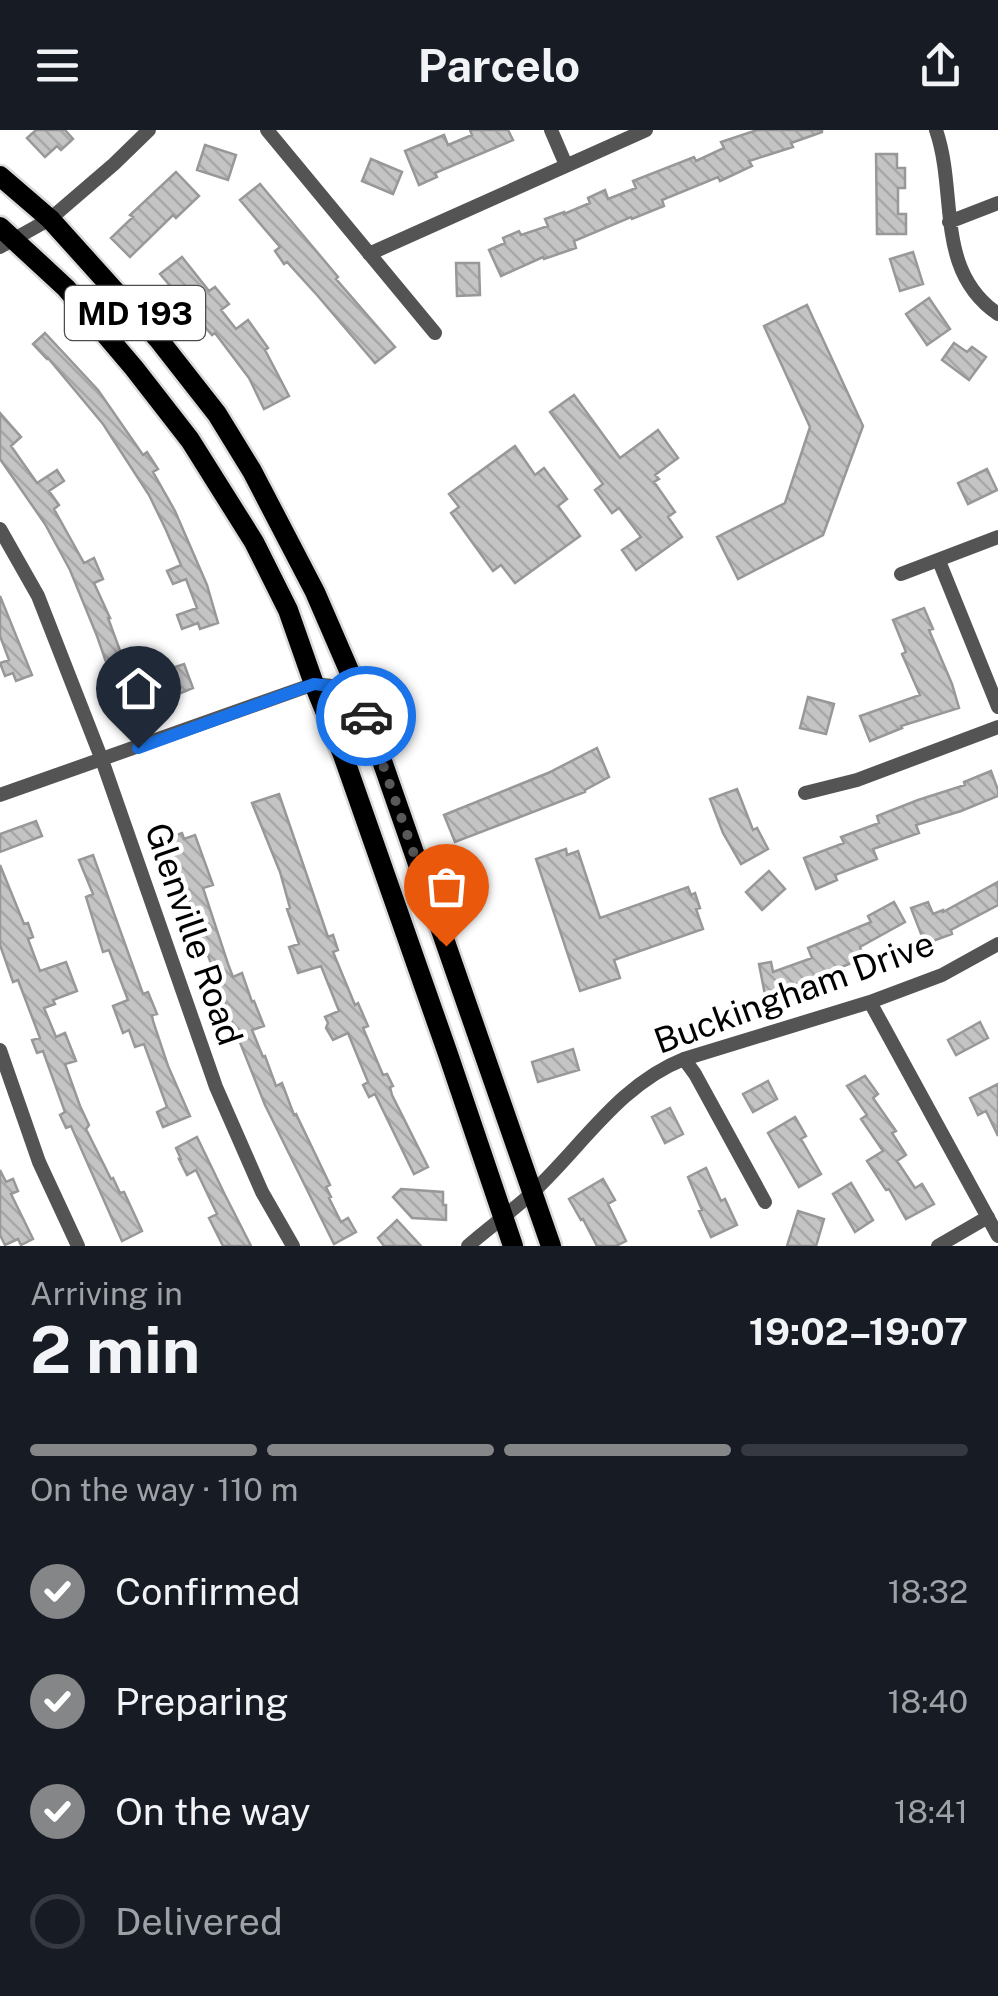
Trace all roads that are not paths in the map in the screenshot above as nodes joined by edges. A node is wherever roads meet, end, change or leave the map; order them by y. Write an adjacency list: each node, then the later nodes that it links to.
1 (150, 130): 9 (street)
2 (267, 130): 12 (street)
3 (551, 130): 6 (street)
4 (646, 130): 6 (street)
5 (936, 130): 10 (street)
6 (566, 165): 12 (street)
7 (0, 176): 9 (main road, MD 193)
8 (998, 203): 10 (street)
9 (50, 219): 11 (street); 20 (main road, MD 193)
10 (949, 222): 13 (street)
11 (5, 238): 19 (main road, MD 193)
12 (369, 254): 14 (street)
13 (998, 314)
14 (435, 333)
15 (0, 529): 23 (street, Glenville Road)
16 (998, 537): 17 (street)
17 (939, 561): 18 (street); 21 (street)
18 (900, 574)
19 (314, 684): 20 (street); 23 (street); 32 (main road, MD 193)
20 (357, 689): 30 (main road, MD 193)
21 (998, 707)
22 (998, 727): 24 (street)
23 (102, 760): 25 (street); 36 (street, Glenville Road)
24 (805, 793)
25 (0, 795)
26 (998, 944): 27 (street, Buckingham Drive)
27 (870, 1002): 29 (street, Buckingham Drive); 33 (street)
28 (0, 1050): 35 (street)
29 (684, 1059): 30 (street, Buckingham Drive); 31 (street)
30 (534, 1192): 32 (street, Buckingham Drive); 39 (main road, MD 193)
31 (766, 1202)
32 (503, 1217): 37 (street, Buckingham Drive); 38 (main road, MD 193)
33 (988, 1218): 34 (street); 40 (street)
34 (998, 1236)
35 (78, 1246)
36 (293, 1246)
37 (468, 1246)
38 (513, 1246)
39 (551, 1246)
40 (938, 1246)

